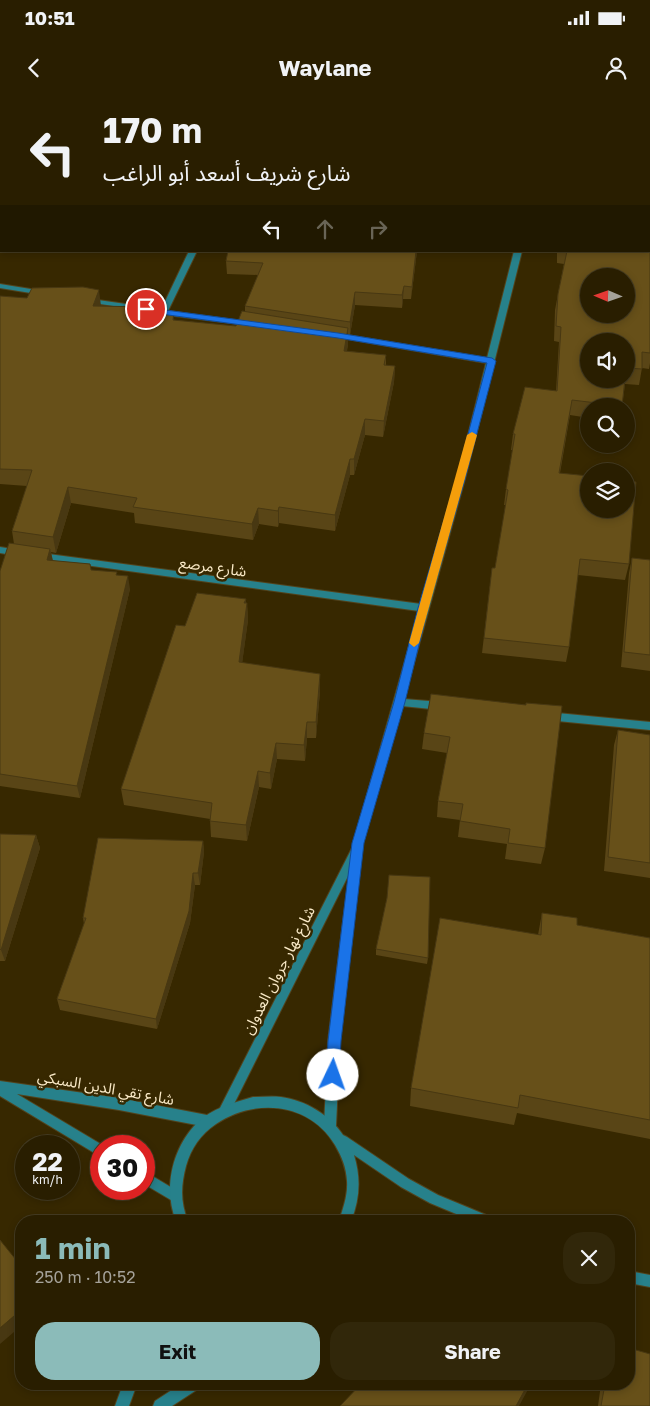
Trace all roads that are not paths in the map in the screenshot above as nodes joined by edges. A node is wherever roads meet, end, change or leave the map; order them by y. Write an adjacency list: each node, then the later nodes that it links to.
1 (193, 252): 8 (street)
2 (518, 252): 11 (street, شارع نهار جروان العدوان)
3 (0, 286): 4 (street)
4 (48, 294)
5 (77, 298): 6 (street)
6 (145, 309)
7 (154, 311): 8 (street)
8 (164, 312): 9 (street)
9 (260, 325)
10 (328, 334): 11 (street)
11 (492, 361): 13 (street, شارع نهار جروان العدوان)
12 (0, 550): 13 (street, شارع مرصع)
13 (423, 608): 14 (street, شارع نهار جروان العدوان)
14 (399, 702): 15 (street); 18 (street, شارع نهار جروان العدوان)
15 (449, 707)
16 (538, 716): 17 (street)
17 (650, 726)
18 (358, 843): 21 (street, شارع نهار جروان العدوان); 23 (street, شارع نهار جروان العدوان)
19 (0, 1086): 22 (street, شارع تقي الدين السبكي)
20 (0, 1090): 25 (street)
21 (225, 1110): 22 (street); 23 (street)
22 (207, 1121): 27 (street)
23 (330, 1126): 24 (street)
24 (343, 1141): 29 (street); 30 (street)
25 (90, 1144)
26 (155, 1184): 27 (street)
27 (175, 1196): 28 (street)
28 (178, 1215)
29 (347, 1215)
30 (472, 1215)
31 (635, 1278): 32 (street)
32 (650, 1282)
33 (128, 1390): 35 (street)
34 (184, 1390): 36 (street)
35 (122, 1406)
36 (160, 1406)

